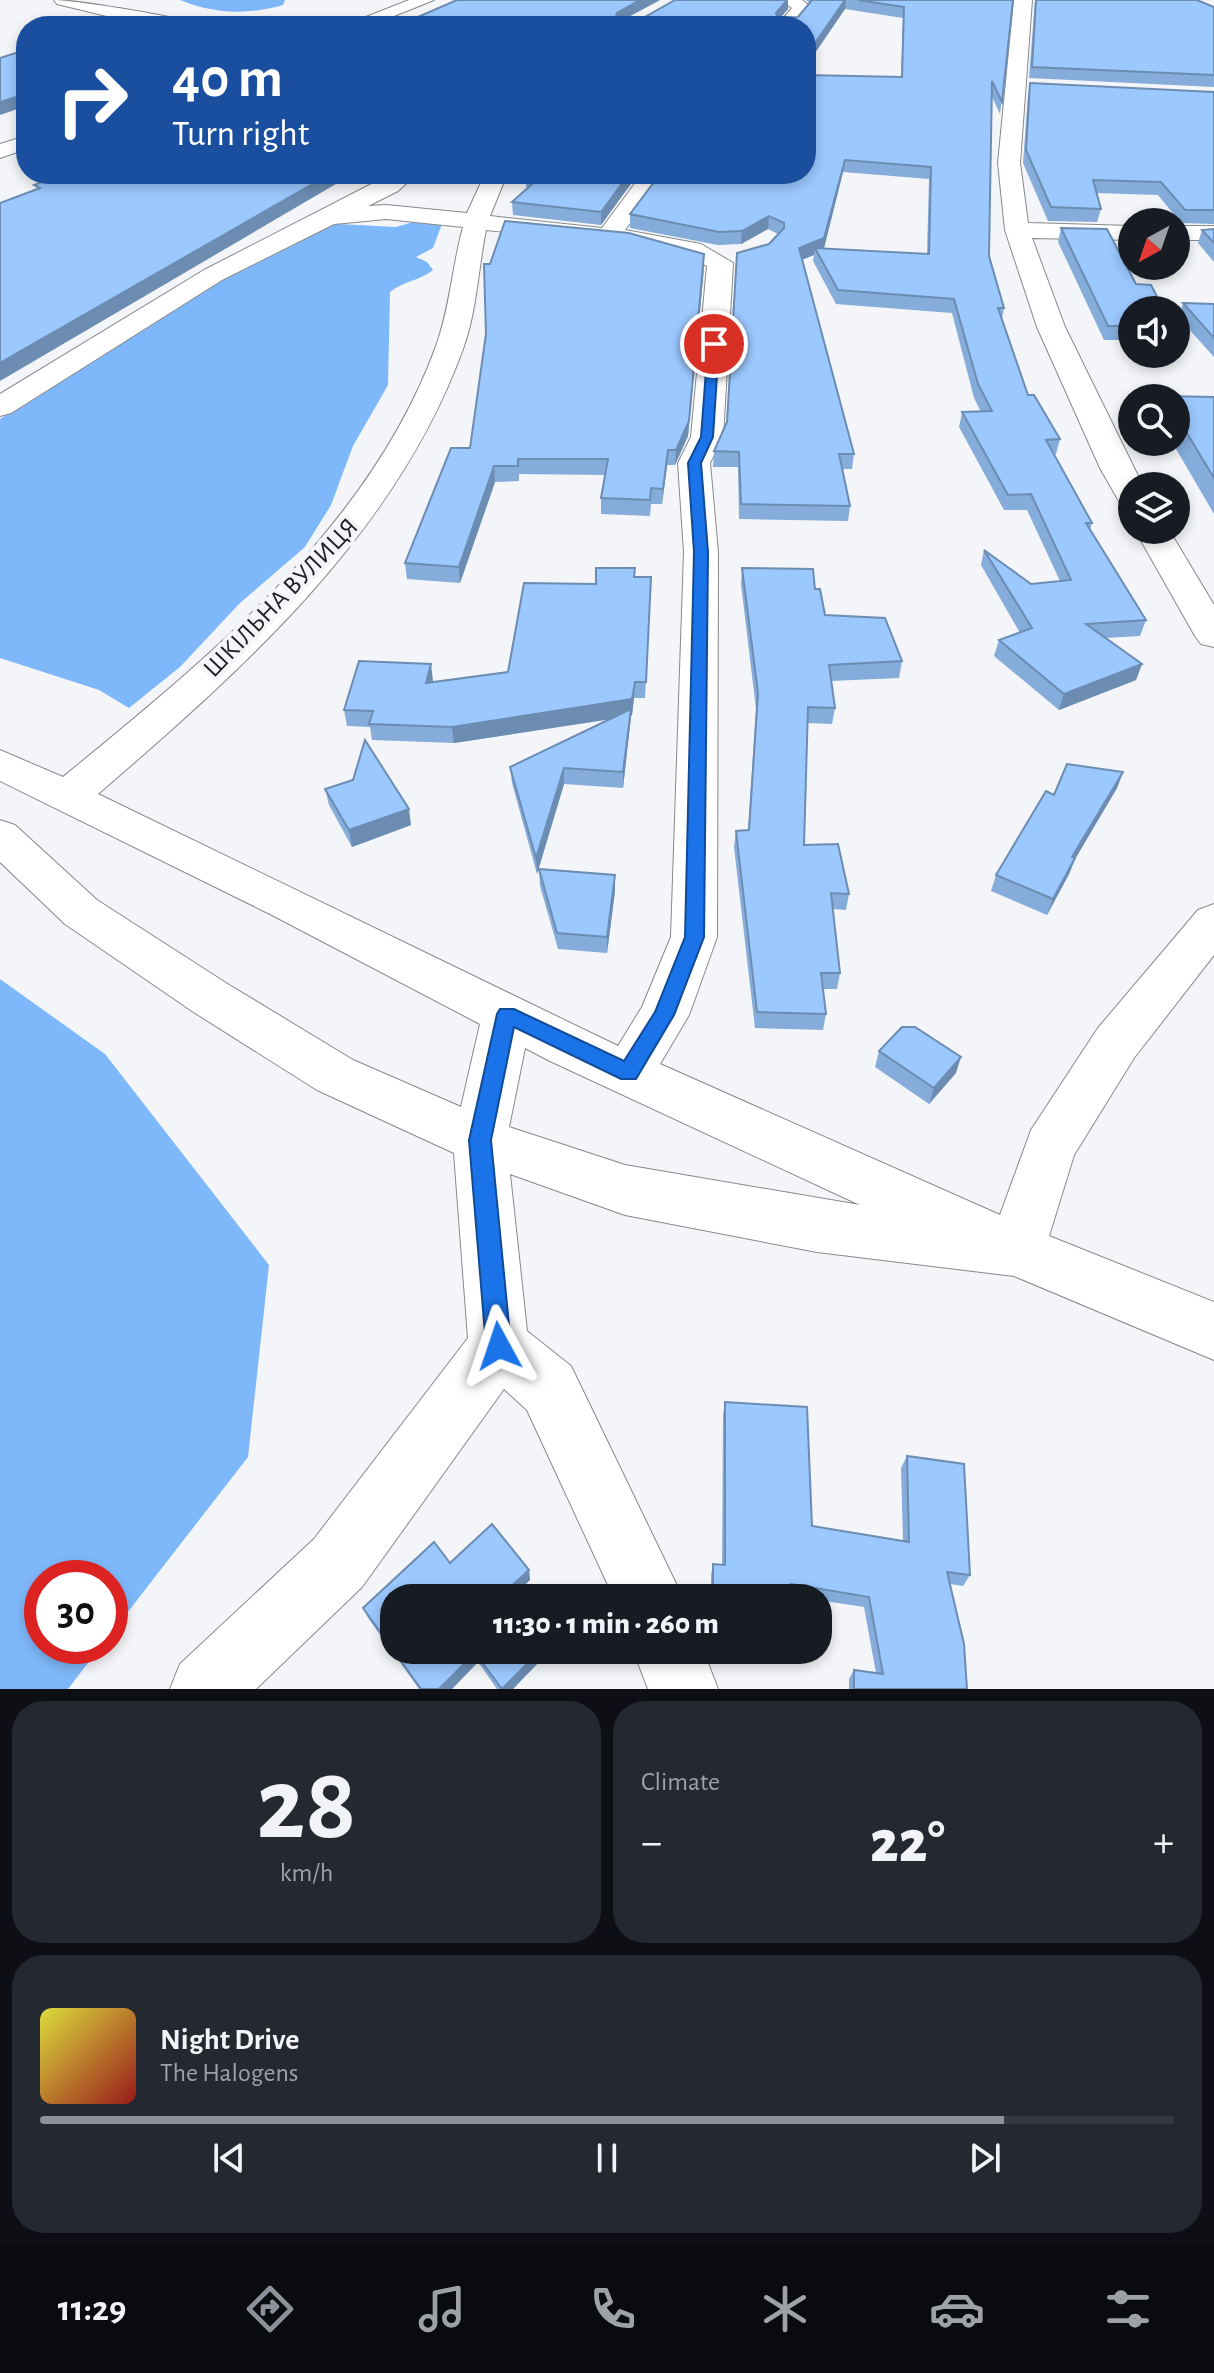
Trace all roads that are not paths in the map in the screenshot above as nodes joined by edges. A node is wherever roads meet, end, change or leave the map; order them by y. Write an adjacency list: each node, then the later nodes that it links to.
1 (63, 0): 5 (street)
2 (425, 0): 6 (street)
3 (789, 0): 7 (street)
4 (1023, 0): 8 (street)
5 (130, 16)
6 (380, 16)
7 (794, 16)
8 (1014, 86): 9 (street); 15 (street)
9 (1042, 88)
10 (392, 184): 13 (street)
11 (492, 184): 14 (street, ШКІЛЬНА ВУЛИЦЯ)
12 (647, 184): 19 (street)
13 (327, 217): 14 (street); 22 (street)
14 (477, 222): 19 (street); 27 (street, ШКІЛЬНА ВУЛИЦЯ)
15 (1017, 230): 16 (street); 23 (street)
16 (1118, 233)
17 (1190, 233): 18 (street)
18 (1214, 233)
19 (608, 236): 21 (street)
20 (747, 256): 21 (street)
21 (712, 257): 31 (street)
22 (0, 407)
23 (1118, 472)
24 (1160, 544): 25 (street)
25 (1214, 636)
26 (0, 764): 27 (street)
27 (67, 797): 30 (street)
28 (0, 836): 32 (street)
29 (1214, 922): 33 (street)
30 (507, 1014): 31 (street); 32 (street)
31 (628, 1073): 33 (street)
32 (480, 1140): 33 (street); 35 (street)
33 (1016, 1250): 34 (street)
34 (1214, 1331)
35 (499, 1346): 36 (street); 38 (street)
36 (642, 1584)
37 (673, 1664): 39 (street)
38 (205, 1689)
39 (683, 1689)

